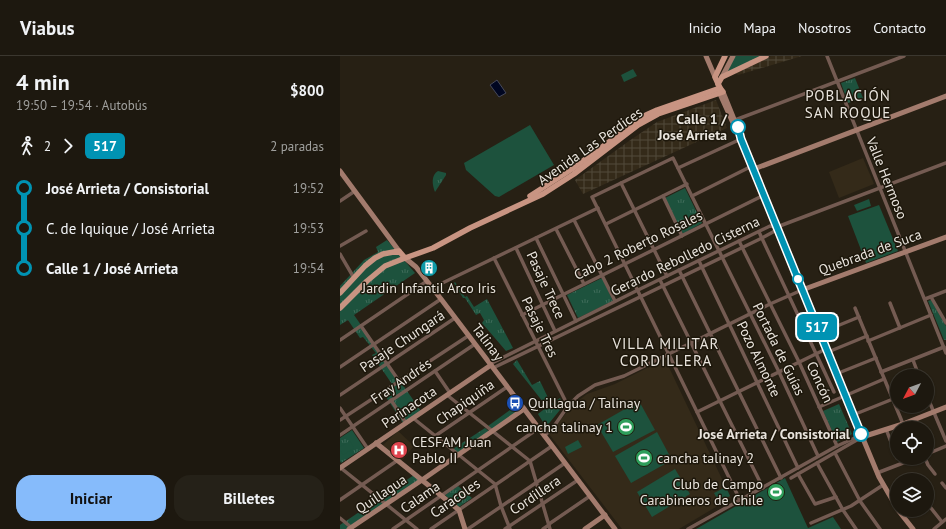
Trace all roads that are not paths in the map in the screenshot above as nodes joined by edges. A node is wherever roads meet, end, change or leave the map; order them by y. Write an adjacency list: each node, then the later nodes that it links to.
1 (706, 56): 7 (street)
2 (725, 56): 7 (main road)
3 (733, 56): 8 (street)
4 (766, 56): 8 (main road)
5 (827, 56): 9 (street, Valle Hermoso)
6 (904, 56): 9 (street)
7 (715, 77): 10 (main road)
8 (722, 77): 10 (main road)
9 (837, 82): 12 (street); 13 (street, Valle Hermoso)
10 (720, 90): 12 (street); 14 (street); 50 (main road, Avenida Las Perdices)
11 (946, 96): 13 (street)
12 (735, 120): 14 (street)
13 (856, 130): 16 (street); 21 (street, Valle Hermoso)
14 (740, 138): 16 (street); 17 (street)
15 (946, 163): 21 (street)
16 (753, 167): 23 (street); 25 (street)
17 (678, 168): 19 (street, Portada de Guías); 20 (street, Portada de Guías)
18 (340, 171): 22 (street, Talinay)
19 (621, 183): 27 (street); 28 (street)
20 (687, 184): 24 (street); 25 (street, Portada de Guías)
21 (879, 189): 32 (street); 47 (street, Valle Hermoso)
22 (355, 191): 26 (street); 45 (street, Talinay)
23 (764, 195): 31 (street, Cabo 2 Roberto Rosales); 32 (street)
24 (662, 196): 28 (street); 36 (street)
25 (692, 196): 31 (street, Portada de Guías)
26 (340, 201)
27 (598, 208): 29 (street); 30 (street)
28 (634, 210): 30 (street); 44 (street)
29 (574, 220): 33 (street); 56 (street)
30 (606, 224): 53 (street)
31 (706, 224): 36 (street, Cabo 2 Roberto Rosales); 46 (street, Portada de Guías)
32 (777, 227): 35 (street, Gerardo Rebolledo Cisterna); 39 (street, Gerardo Rebolledo Cisterna); 66 (street)
33 (556, 229): 38 (street); 62 (street)
34 (366, 231): 41 (street)
35 (759, 232): 39 (street); 40 (street, Gerardo Rebolledo Cisterna)
36 (682, 236): 44 (street, Cabo 2 Roberto Rosales)
37 (946, 237): 47 (street, Quebrada de Suca)
38 (536, 238): 42 (street); 69 (street)
39 (762, 238): 43 (street, Gerardo Rebolledo Cisterna); 71 (street)
40 (739, 241): 43 (street, Concón); 46 (street, Gerardo Rebolledo Cisterna)
41 (340, 246)
42 (516, 248): 51 (street); 77 (street, Pasaje Trece)
43 (742, 248): 49 (street, Gerardo Rebolledo Cisterna); 78 (street, Concón)
44 (654, 250): 53 (street, Cabo 2 Roberto Rosales); 57 (street)
45 (399, 251): 50 (main road, Talinay); 59 (main road)
46 (720, 251): 49 (street, Portada de Guías); 52 (street, Gerardo Rebolledo Cisterna)
47 (905, 252): 66 (street, Quebrada de Suca); 74 (street, Valle Hermoso)
48 (340, 254): 59 (street)
49 (722, 257): 54 (street, Gerardo Rebolledo Cisterna); 81 (street, Portada de Guías)
50 (405, 258): 61 (street, Talinay); 79 (main road, Avenida Las Perdices)
51 (494, 258): 64 (street); 82 (street, Pasaje Tres)
52 (699, 260): 54 (street, Pozo Almonte); 55 (street, Gerardo Rebolledo Cisterna)
53 (625, 264): 56 (street, Cabo 2 Roberto Rosales); 65 (street)
54 (702, 267): 58 (street, Gerardo Rebolledo Cisterna); 88 (street, Pozo Almonte)
55 (679, 270): 57 (street, Gerardo Rebolledo Cisterna); 58 (street)
56 (602, 275): 62 (street, Cabo 2 Roberto Rosales); 75 (street)
57 (667, 276): 60 (street, Gerardo Rebolledo Cisterna)
58 (683, 276): 63 (street, Gerardo Rebolledo Cisterna); 93 (street)
59 (354, 278): 68 (main road)
60 (660, 280): 63 (street); 65 (street, Gerardo Rebolledo Cisterna)
61 (427, 281): 64 (street, Talinay); 89 (street)
62 (584, 284): 69 (street, Cabo 2 Roberto Rosales)
63 (663, 286): 70 (street, Gerardo Rebolledo Cisterna); 98 (street)
64 (432, 288): 73 (street, Talinay)
65 (638, 290): 70 (street); 75 (street, Gerardo Rebolledo Cisterna)
66 (802, 290): 71 (street); 92 (street)
67 (946, 291): 72 (street)
68 (340, 293)
69 (563, 294): 77 (street, Cabo 2 Roberto Rosales); 86 (street)
70 (641, 296): 101 (street, Gerardo Rebolledo Cisterna); 104 (street)
71 (789, 296): 78 (street); 105 (street)
72 (931, 297): 74 (street); 87 (street)
73 (441, 299): 85 (street, Talinay); 99 (street)
74 (925, 299): 83 (street, Valle Hermoso)
75 (615, 301): 86 (street, Gerardo Rebolledo Cisterna)
76 (890, 303): 90 (street)
77 (543, 304): 82 (street, Cabo 2 Roberto Rosales); 91 (street, Pasaje Trece)
78 (770, 304): 81 (street); 109 (street, Concón)
79 (340, 308)
80 (855, 308): 84 (street)
81 (750, 314): 88 (street); 115 (street, Portada de Guías)
82 (522, 315): 97 (street, Pasaje Tres)
83 (931, 315): 90 (street); 102 (street, Valle Hermoso)
84 (859, 317): 92 (street); 95 (street)
85 (455, 318): 94 (street, Talinay); 110 (street, Pasaje Chungará)
86 (576, 321): 91 (street, Gerardo Rebolledo Cisterna)
87 (946, 323)
88 (729, 324): 93 (street); 120 (street, Pozo Almonte)
89 (361, 326): 96 (street); 99 (street)
90 (900, 328): 95 (street)
91 (556, 331): 97 (street, Gerardo Rebolledo Cisterna)
92 (820, 333): 103 (street)
93 (710, 334): 98 (street); 122 (street)
94 (468, 336): 100 (street, Talinay); 119 (street)
95 (868, 338): 103 (street); 107 (street)
96 (340, 340)
97 (536, 341): 101 (street, Pasaje Tres); 111 (street, Gerardo Rebolledo Cisterna)
98 (691, 342): 104 (street); 129 (street)
99 (374, 344): 110 (street); 112 (street)
100 (475, 344): 111 (street, Talinay); 114 (street, Fray Andrés)
101 (538, 347): 111 (street, Gerardo Rebolledo Cisterna); 131 (street, Pasaje Tres)
102 (944, 347): 106 (street, Valle Hermoso); 108 (street)
103 (827, 351): 105 (street); 117 (street)
104 (669, 353): 131 (street); 136 (street)
105 (817, 353): 109 (street); 123 (street)
106 (946, 353)
107 (876, 358): 116 (street); 117 (street)
108 (913, 360): 113 (street); 116 (street)
109 (799, 362): 115 (street); 132 (street, Concón)
110 (388, 364): 119 (street); 126 (street, Pasaje Chungará)
111 (491, 366): 121 (street, Talinay); 124 (street, Parinacota)
112 (340, 367)
113 (916, 369)
114 (435, 371): 124 (street); 128 (street, Fray Andrés)
115 (779, 372): 120 (street); 167 (street, Portada de Guías)
116 (881, 372): 118 (street)
117 (836, 374): 127 (street)
118 (884, 379): 125 (street); 127 (street)
119 (399, 382): 142 (street)
120 (758, 382): 122 (street); 175 (street, Pozo Almonte)
121 (507, 387): 135 (street, Talinay); 138 (street, Chapiquiña)
122 (740, 391): 129 (street); 180 (street)
123 (834, 392)
124 (449, 394): 138 (street); 143 (street, Parinacota)
125 (890, 394)
126 (340, 395)
127 (845, 395): 132 (street); 141 (street)
128 (391, 400): 146 (street); 147 (street, Fray Andrés)
129 (720, 400): 136 (street); 189 (street)
130 (890, 400): 141 (street)
131 (568, 406): 154 (street)
132 (819, 407): 160 (street, Concón)
133 (946, 407): 137 (street)
134 (340, 408): 142 (street)
135 (524, 409): 148 (street, Talinay); 151 (street, Quillagua)
136 (697, 412): 196 (street)
137 (934, 412)
138 (469, 413): 151 (street); 153 (street, Chapiquiña)
139 (931, 413): 145 (street)
140 (933, 413): 157 (street)
141 (853, 415): 155 (street)
142 (346, 416): 144 (street); 147 (street)
143 (413, 418): 146 (street, Parinacota); 153 (street)
144 (340, 420)
145 (911, 421)
146 (406, 423): 158 (street, Parinacota)
147 (353, 427): 152 (street, Fray Andrés); 163 (street)
148 (539, 428): 154 (street, Talinay); 162 (street, Calama)
149 (890, 428): 150 (street)
150 (886, 429): 155 (street); 156 (street)
151 (492, 431): 162 (street); 166 (street, Quillagua)
152 (340, 435)
153 (435, 436): 166 (street)
154 (544, 436): 159 (street, Talinay)
155 (862, 437): 160 (street); 165 (street); 177 (street)
156 (890, 440)
157 (946, 441)
158 (376, 443): 163 (street, Parinacota); 168 (street)
159 (552, 446): 169 (street, Caracoles); 170 (street, Talinay)
160 (837, 446): 167 (street)
161 (946, 446): 164 (street)
162 (512, 447): 169 (street); 176 (street, Calama)
163 (368, 449): 174 (street, Parinacota)
164 (934, 451)
165 (834, 453): 171 (street); 197 (street)
166 (459, 455): 176 (street); 182 (street, Quillagua)
167 (818, 456): 175 (street)
168 (398, 460): 182 (street); 187 (street)
169 (530, 461): 184 (street); 186 (street, Caracoles)
170 (565, 463): 183 (street, Talinay); 184 (street)
171 (818, 463): 178 (street); 194 (street)
172 (897, 465): 177 (street)
173 (928, 465): 179 (street)
174 (340, 468): 187 (street)
175 (798, 468): 180 (street)
176 (478, 470): 186 (street); 191 (street, Calama)
177 (877, 473): 188 (street)
178 (798, 474): 181 (street); 194 (street)
179 (935, 474)
180 (781, 478): 189 (street)
181 (791, 478)
182 (422, 480): 191 (street); 198 (street, Quillagua)
183 (578, 480): 192 (street, Talinay); 199 (street, Cordillera)
184 (535, 483): 199 (street); 200 (street)
185 (942, 483): 190 (street)
186 (495, 484): 200 (street); 201 (street, Caracoles)
187 (362, 485): 195 (street); 198 (street)
188 (883, 485): 193 (street); 197 (street)
189 (763, 488): 196 (street)
190 (946, 488)
191 (442, 496): 201 (street); 207 (street, Calama)
192 (590, 496): 204 (street, Talinay); 210 (street)
193 (890, 496)
194 (836, 497): 202 (street)
195 (340, 500)
196 (740, 500): 223 (street)
197 (860, 501): 202 (street); 225 (street)
198 (386, 504): 207 (street); 213 (street, Quillagua)
199 (542, 504): 210 (street); 211 (street, Cordillera)
200 (501, 506): 211 (street); 218 (street)
201 (459, 510): 216 (street, Caracoles); 217 (street)
202 (842, 510): 209 (street); 224 (street)
203 (934, 510): 208 (street)
204 (605, 516): 221 (street); 222 (street, Talinay)
205 (904, 517): 226 (street)
206 (340, 518): 213 (street)
207 (406, 520): 214 (street, Calama); 215 (street)
208 (944, 520): 212 (street)
209 (811, 523)
210 (549, 526): 220 (street)
211 (509, 528): 219 (street, Cordillera)
212 (935, 528)
213 (351, 529)
214 (393, 529)
215 (417, 529)
216 (431, 529)
217 (465, 529)
218 (468, 529)
219 (505, 529)
220 (543, 529)
221 (585, 529)
222 (615, 529)
223 (688, 529)
224 (856, 529)
225 (880, 529)
226 (913, 529)

